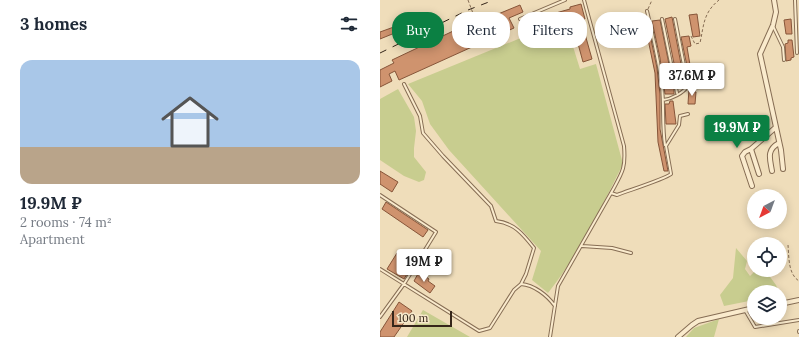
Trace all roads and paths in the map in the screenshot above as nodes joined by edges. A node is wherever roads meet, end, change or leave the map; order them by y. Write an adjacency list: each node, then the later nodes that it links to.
1 (468, 0): 9 (path)
2 (565, 0): 10 (lane)
3 (584, 0): 29 (lane)
4 (652, 0): 8 (path)
5 (719, 0): 14 (path)
6 (774, 0): 13 (street)
7 (795, 0): 15 (lane)
8 (647, 11): 19 (lane)
9 (472, 12)
10 (537, 12)
11 (662, 19): 18 (lane)
12 (675, 19): 18 (lane)
13 (772, 25): 16 (lane); 21 (street)
14 (690, 36)
15 (797, 53)
16 (784, 60)
17 (404, 84): 37 (lane)
18 (677, 94): 19 (lane)
19 (663, 100): 23 (lane)
20 (688, 114): 23 (lane)
21 (775, 128): 22 (street); 24 (street)
22 (779, 143): 25 (street); 26 (street)
23 (666, 146): 29 (lane)
24 (751, 149): 27 (street); 28 (street)
25 (783, 169)
26 (772, 171)
27 (759, 174)
28 (752, 186)
29 (611, 193): 32 (lane)
30 (380, 194): 36 (lane)
31 (788, 245): 35 (path)
32 (582, 246): 33 (lane); 40 (lane)
33 (631, 253)
34 (380, 269): 36 (lane)
35 (799, 281)
36 (404, 284): 37 (lane); 42 (lane)
37 (521, 284): 40 (lane)
38 (799, 300): 39 (street)
39 (787, 303)
40 (556, 306): 44 (lane)
41 (745, 310): 43 (lane); 45 (street)
42 (380, 318)
43 (799, 320)
44 (550, 337)
45 (678, 337)

